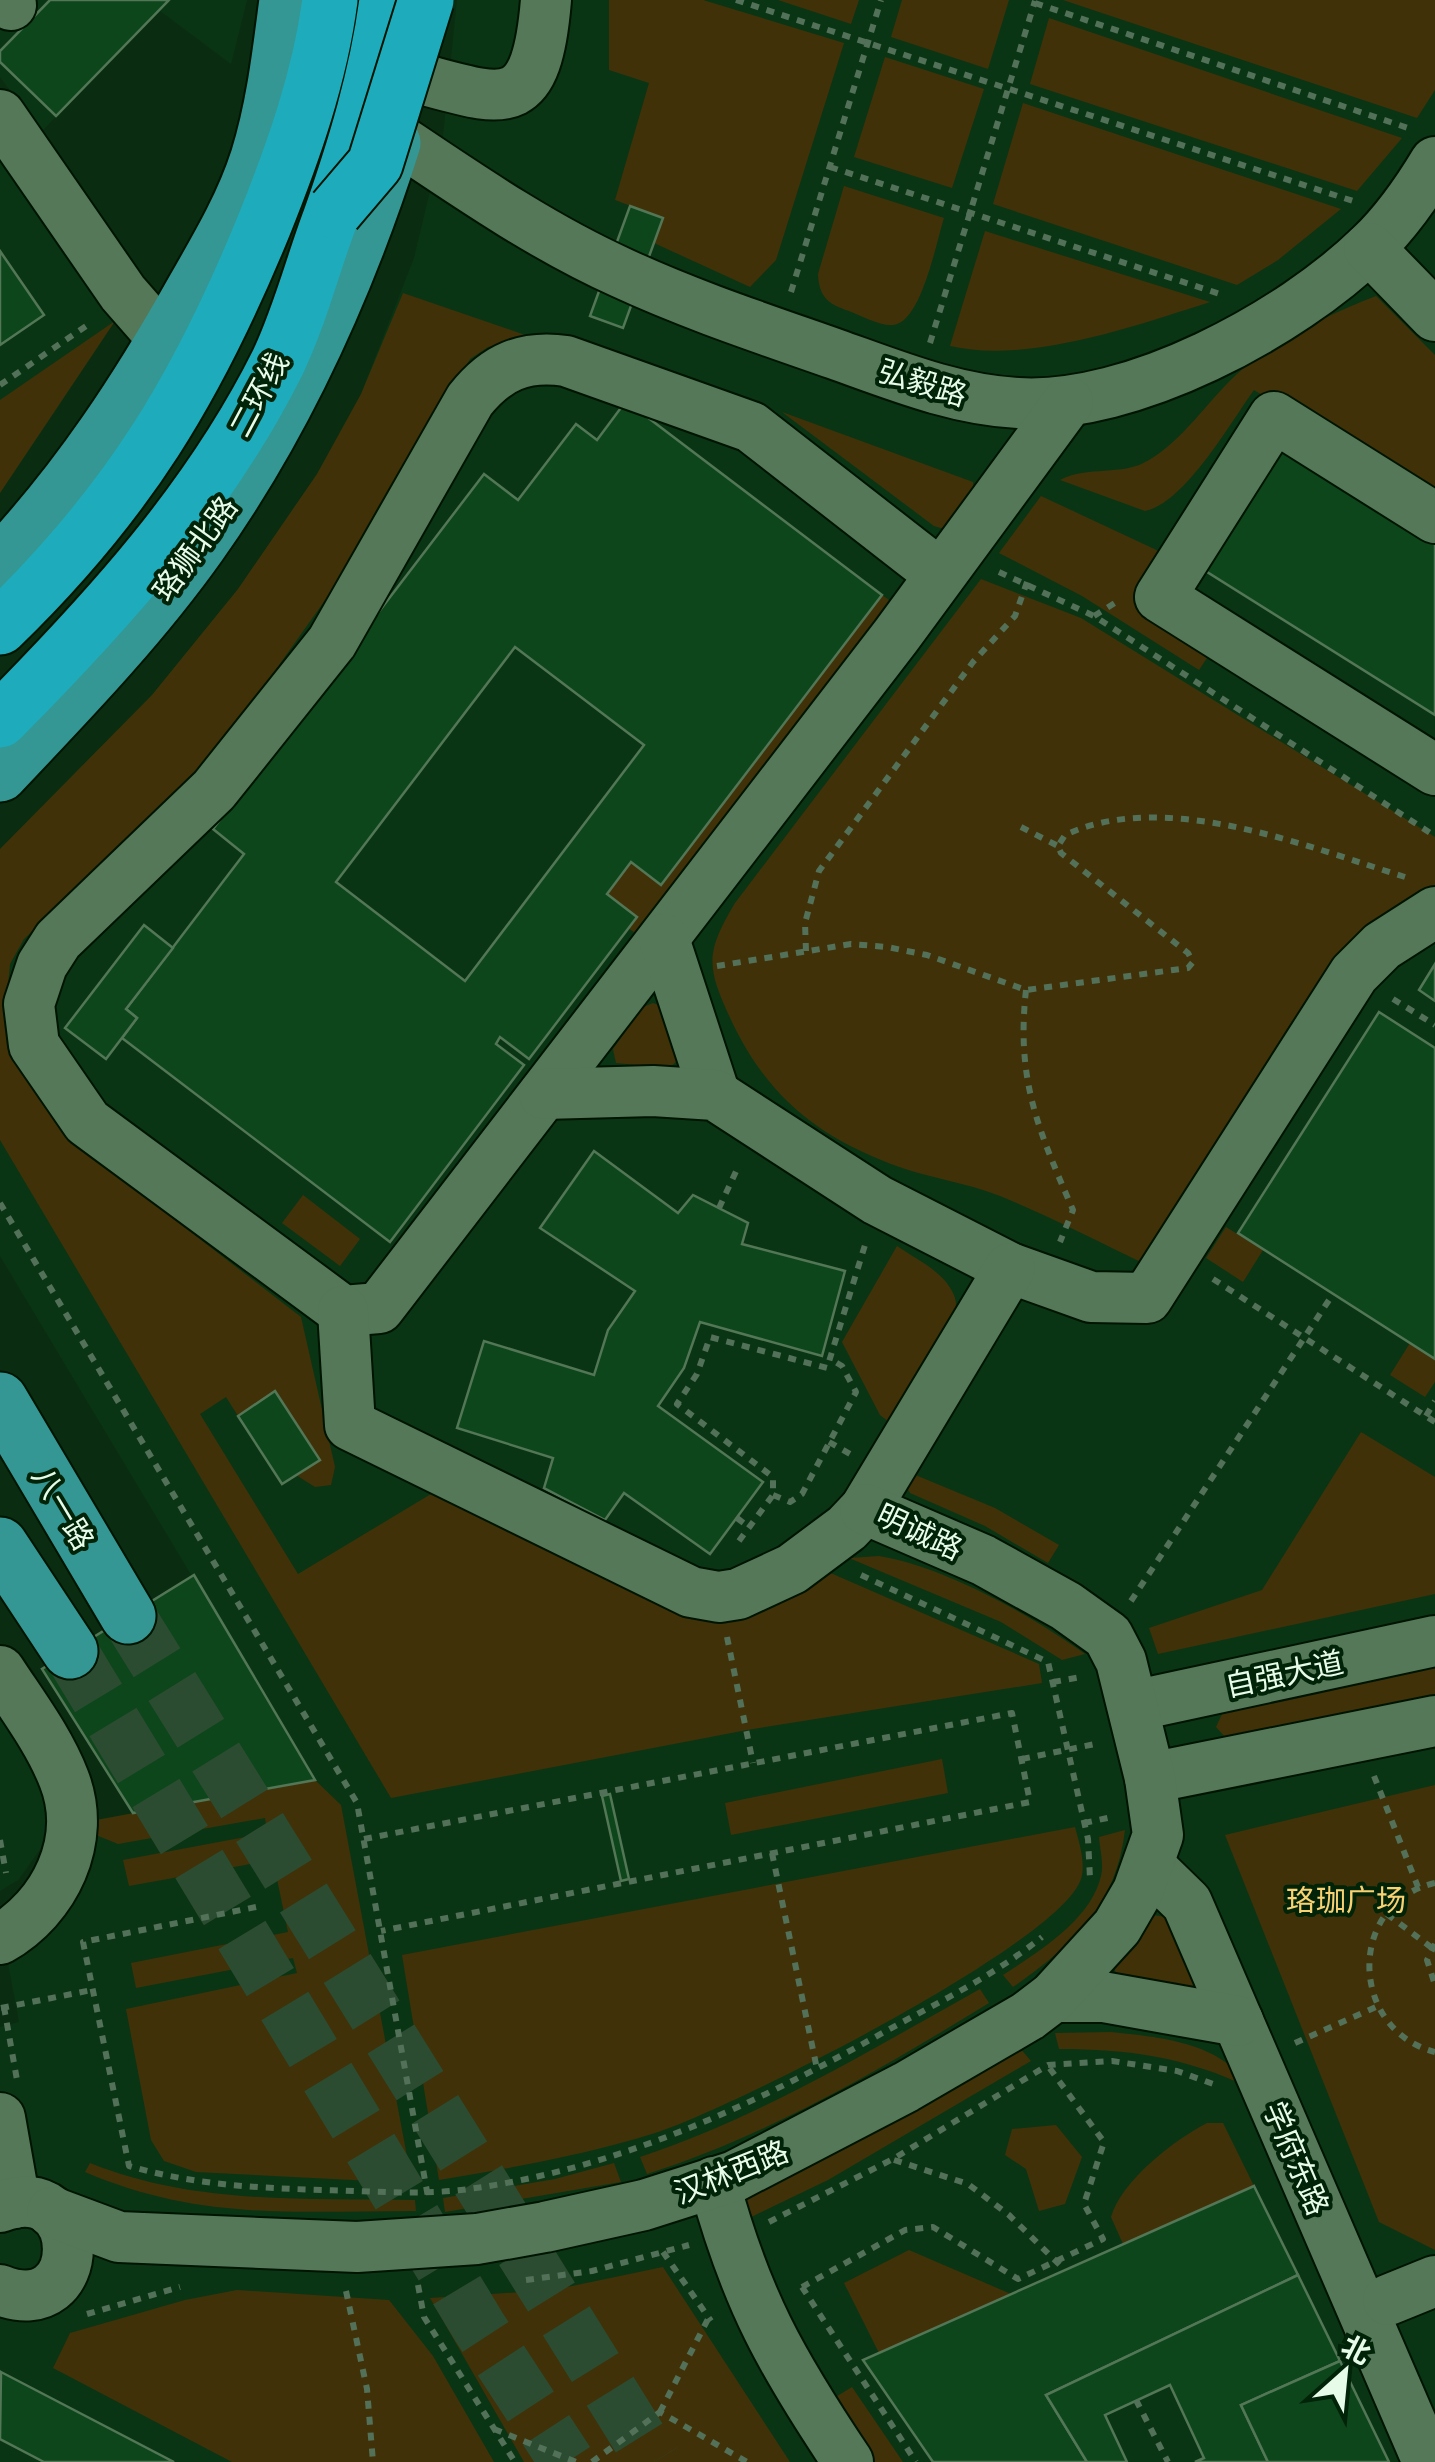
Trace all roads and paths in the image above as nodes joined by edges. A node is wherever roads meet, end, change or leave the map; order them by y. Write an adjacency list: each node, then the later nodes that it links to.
1 (287, 0): 24 (main road)
2 (330, 0): 32 (highway, 二环线)
3 (386, 0): 17 (highway, 二环线)
4 (416, 0): 11 (main road, 珞狮北路)
5 (426, 0): 17 (highway, bridge)
6 (546, 0): 11 (street)
7 (736, 0): 10 (path)
8 (881, 0): 10 (path)
9 (1035, 1): 12 (path); 15 (path)
10 (868, 42): 12 (path); 16 (path)
11 (410, 76): 14 (main road, 珞狮北路)
12 (1009, 88): 18 (path); 19 (path)
13 (0, 115): 21 (street)
14 (395, 137): 27 (street, 弘毅路); 35 (main road, 珞狮北路)
15 (1428, 147): 19 (street, 弘毅路)
16 (830, 168): 18 (path); 20 (path)
17 (335, 210): 33 (highway, 二环线)
18 (970, 214): 22 (path); 25 (path)
19 (1384, 232): 22 (street, 弘毅路); 23 (street)
20 (790, 294)
21 (128, 297): 24 (street); 26 (path)
22 (1280, 314): 27 (street, 弘毅路)
23 (1435, 316)
24 (165, 341): 29 (main road)
25 (927, 352)
26 (0, 385)
27 (1068, 402): 30 (street)
28 (1435, 518): 34 (street)
29 (0, 563)
30 (948, 565): 31 (path); 41 (street); 50 (street)
31 (1027, 582): 37 (path); 40 (path)
32 (0, 627)
33 (0, 720)
34 (1435, 770)
35 (0, 774)
36 (1021, 827): 38 (path)
37 (1435, 836)
38 (1058, 846): 39 (path); 42 (path)
39 (1426, 897): 47 (street)
40 (806, 951): 41 (path); 42 (path)
41 (669, 956): 43 (street); 44 (street)
42 (1026, 990): 48 (path)
43 (544, 1094): 44 (street); 50 (street)
44 (715, 1095): 45 (street)
45 (878, 1200): 48 (street); 52 (path)
46 (0, 1202): 78 (path)
47 (1178, 1257): 48 (street); 53 (path)
48 (1027, 1274): 60 (street, 明诚路)
49 (1333, 1294): 53 (path)
50 (343, 1312): 65 (street)
51 (834, 1313): 52 (path)
52 (845, 1315): 54 (path)
53 (1305, 1338): 57 (path); 67 (path)
54 (832, 1360): 59 (path); 59 (path)
55 (0, 1400): 66 (main road, 八一路)
56 (1435, 1401): 57 (path)
57 (1426, 1416): 58 (path)
58 (1435, 1422)
59 (772, 1495): 62 (path)
60 (865, 1509): 64 (street); 67 (street, 明诚路)
61 (737, 1518): 62 (path)
62 (749, 1528): 65 (path)
63 (0, 1545): 69 (main road)
64 (814, 1554): 65 (street); 73 (path)
65 (710, 1595): 75 (path)
66 (128, 1616)
67 (1108, 1636): 76 (street)
68 (1435, 1640): 76 (street, 自强大道)
69 (70, 1651)
70 (0, 1671): 87 (street)
71 (1435, 1721): 72 (street)
72 (1360, 1737): 76 (street); 82 (path)
73 (1068, 1749): 74 (path); 76 (path); 77 (path)
74 (1022, 1759): 75 (path); 79 (path)
75 (753, 1763): 78 (path)
76 (1143, 1789): 77 (path); 91 (street, 汉林西路); 94 (street, 学府东路); 99 (street, 学府东路)
77 (1084, 1823): 81 (path)
78 (364, 1839): 85 (path)
79 (772, 1853): 85 (path); 98 (path)
80 (1435, 1884): 82 (path)
81 (1088, 1886)
82 (1418, 1887): 84 (path)
83 (256, 1907): 90 (path)
84 (1387, 1914): 88 (path); 92 (path)
85 (380, 1932): 103 (path)
86 (1048, 1932): 98 (path)
87 (0, 1939)
88 (1434, 1946): 89 (path)
89 (1435, 1985)
90 (92, 1990): 93 (path); 103 (path)
91 (1053, 1996): 94 (street); 102 (street, 汉林西路)
92 (1376, 2007): 95 (path); 99 (path)
93 (0, 2008)
94 (1238, 2021): 99 (street, 学府东路)
95 (1435, 2052)
96 (1039, 2054): 97 (path)
97 (1048, 2065): 99 (path); 101 (path); 108 (path)
98 (817, 2069): 103 (path)
99 (1274, 2071): 115 (street, 学府东路); 129 (street, 学府东路)
100 (0, 2118): 104 (street)
101 (893, 2159): 105 (path); 108 (path)
102 (714, 2182): 105 (street); 106 (street, 汉林西路)
103 (427, 2192)
104 (34, 2219): 106 (street, 汉林西路); 114 (street)
105 (756, 2232): 107 (path); 126 (street)
106 (411, 2245): 120 (path)
107 (663, 2252)
108 (1058, 2260): 109 (path); 113 (path)
109 (1064, 2270)
110 (794, 2271): 113 (path)
111 (1435, 2280): 115 (street)
112 (345, 2284): 121 (path)
113 (802, 2287): 127 (path)
114 (0, 2290)
115 (1388, 2300): 119 (street, 学府东路)
116 (709, 2318): 118 (path)
117 (1136, 2400): 128 (path)
118 (660, 2412): 124 (path); 125 (path)
119 (1435, 2412)
120 (494, 2429): 122 (path); 123 (path)
121 (373, 2462)
122 (515, 2462)
123 (576, 2462)
124 (592, 2462)
125 (747, 2462)
126 (848, 2462)
127 (916, 2462)
128 (1168, 2462)
129 (1428, 2462)

